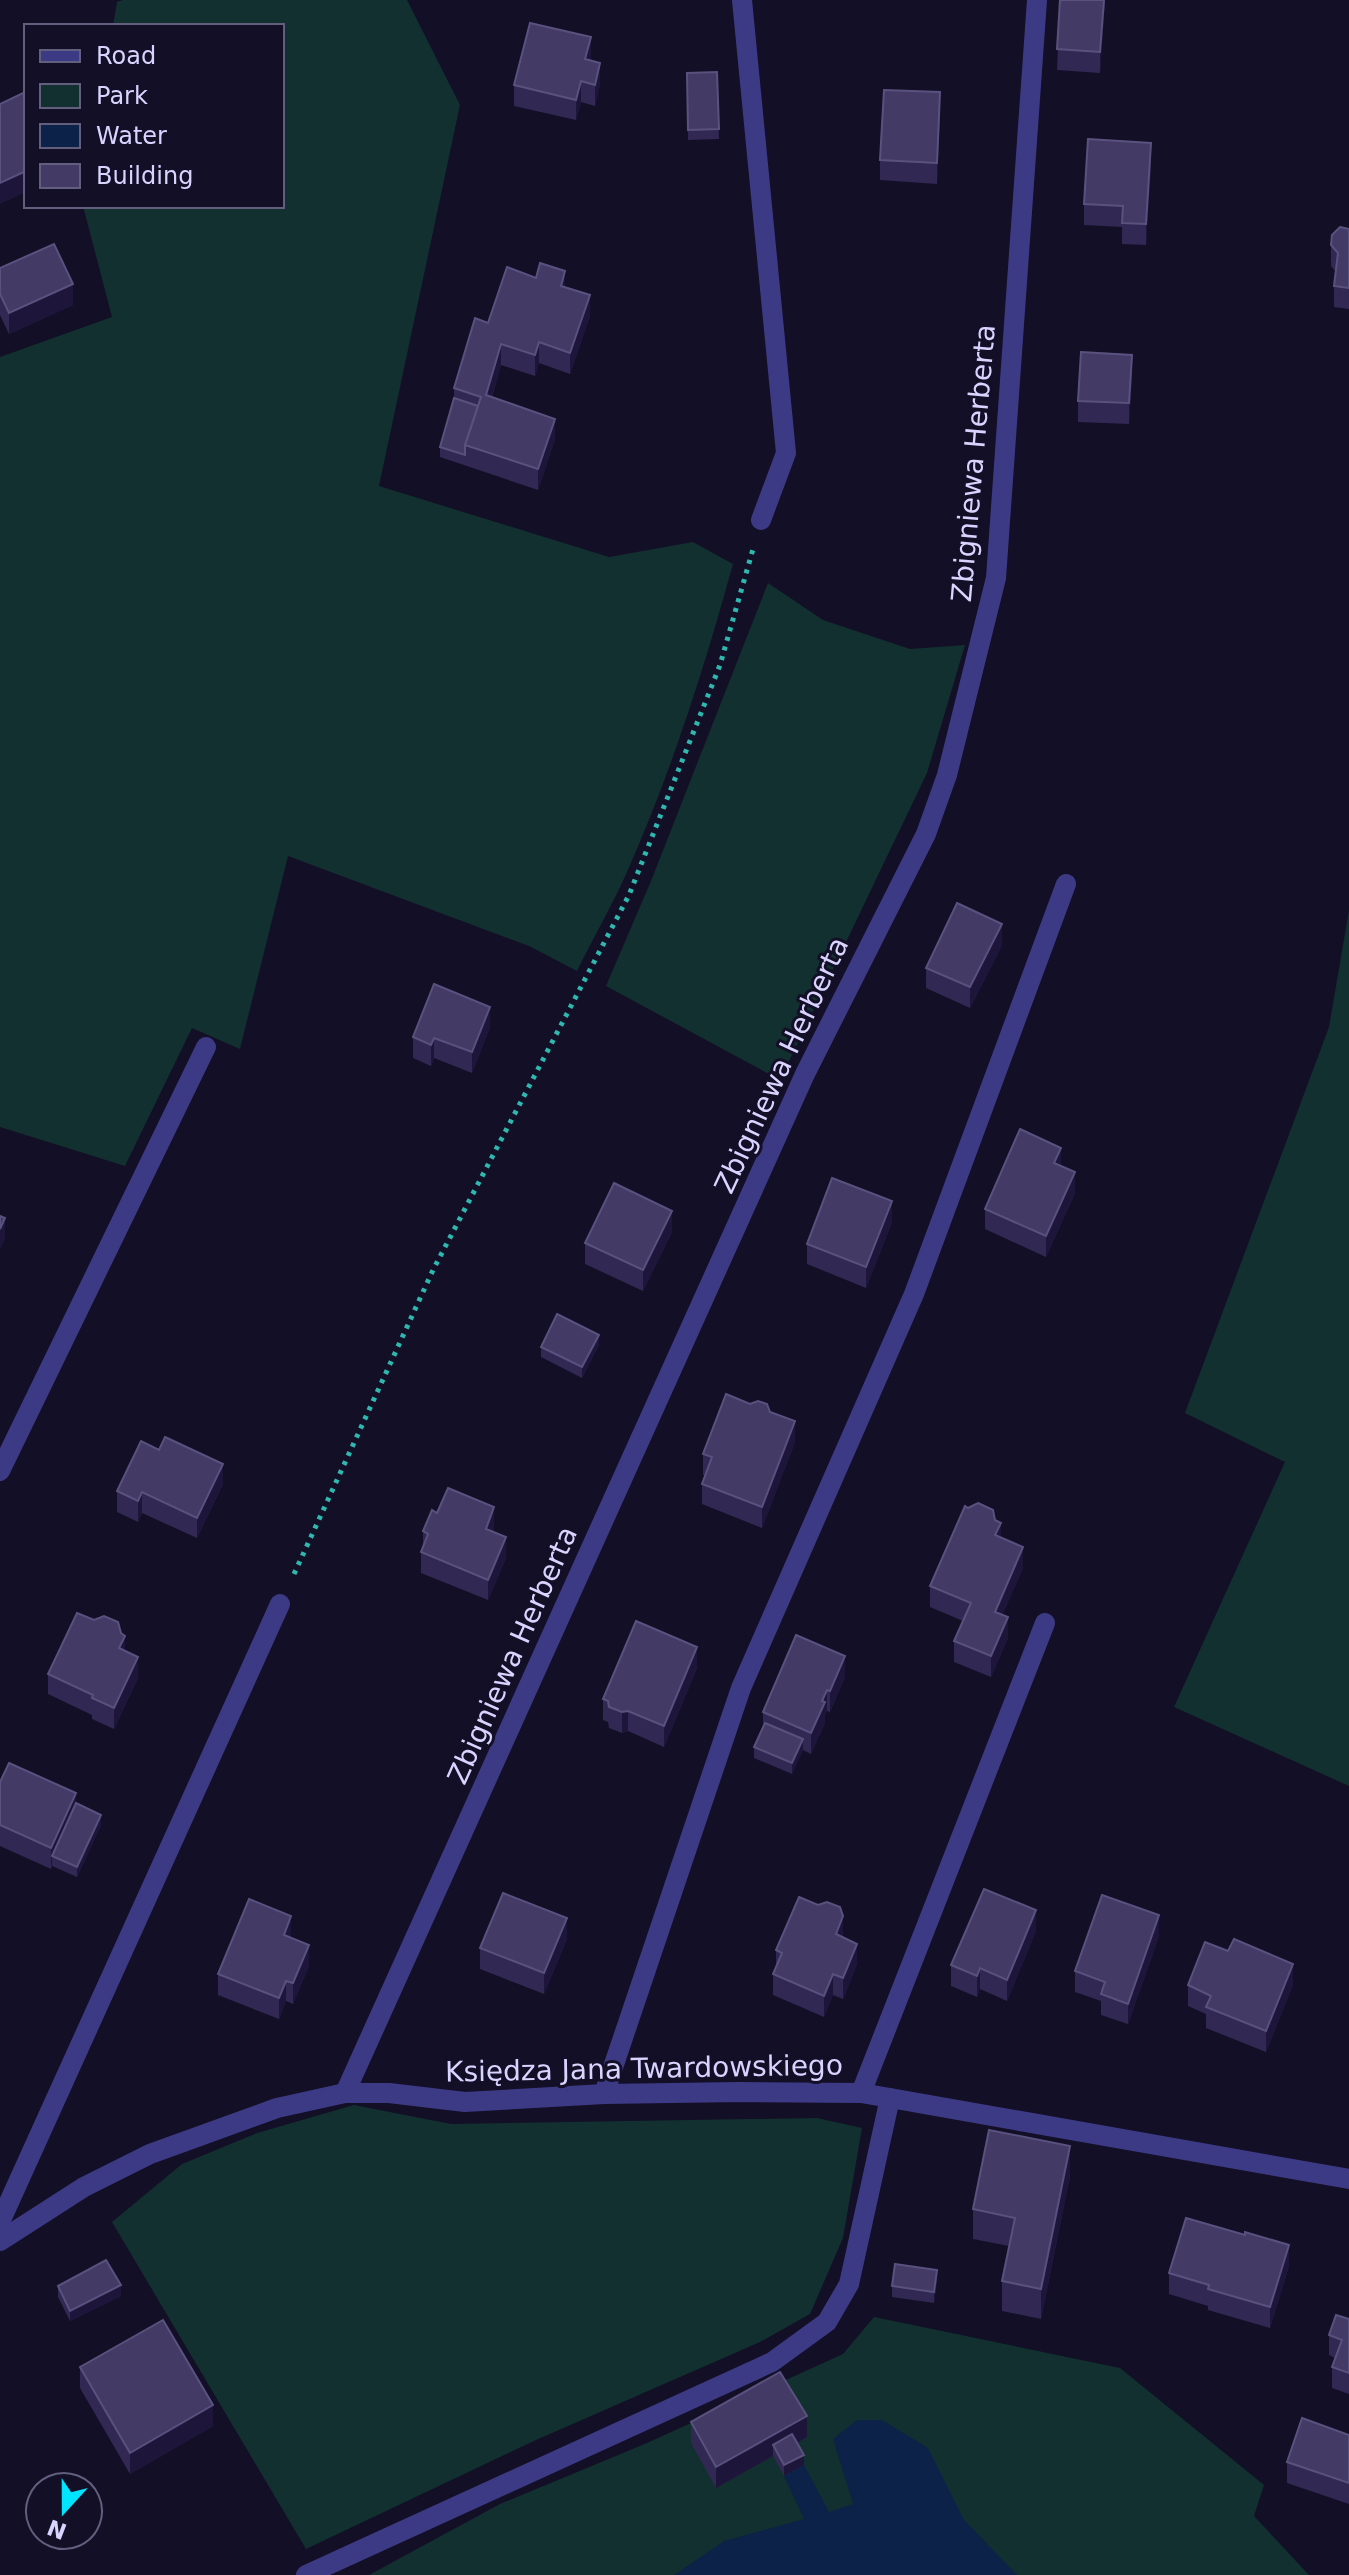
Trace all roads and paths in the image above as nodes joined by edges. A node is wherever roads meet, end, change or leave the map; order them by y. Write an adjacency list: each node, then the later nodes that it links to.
1 (742, 0): 3 (street)
2 (1037, 0): 9 (street, Zbigniewa Herberta)
3 (761, 520): 7 (path)
4 (1066, 884): 11 (street)
5 (206, 1047): 6 (street)
6 (0, 1471)
7 (280, 1604): 14 (street)
8 (1045, 1623): 10 (street)
9 (345, 2093): 11 (street, Księdza Jana Twardowskiego); 15 (street, Księdza Jana Twardowskiego)
10 (861, 2093): 11 (street, Księdza Jana Twardowskiego); 12 (street, Księdza Jana Twardowskiego)
11 (604, 2094)
12 (890, 2098): 13 (street, Księdza Jana Twardowskiego); 16 (street)
13 (1349, 2179)
14 (0, 2222)
15 (0, 2241)
16 (306, 2575)

